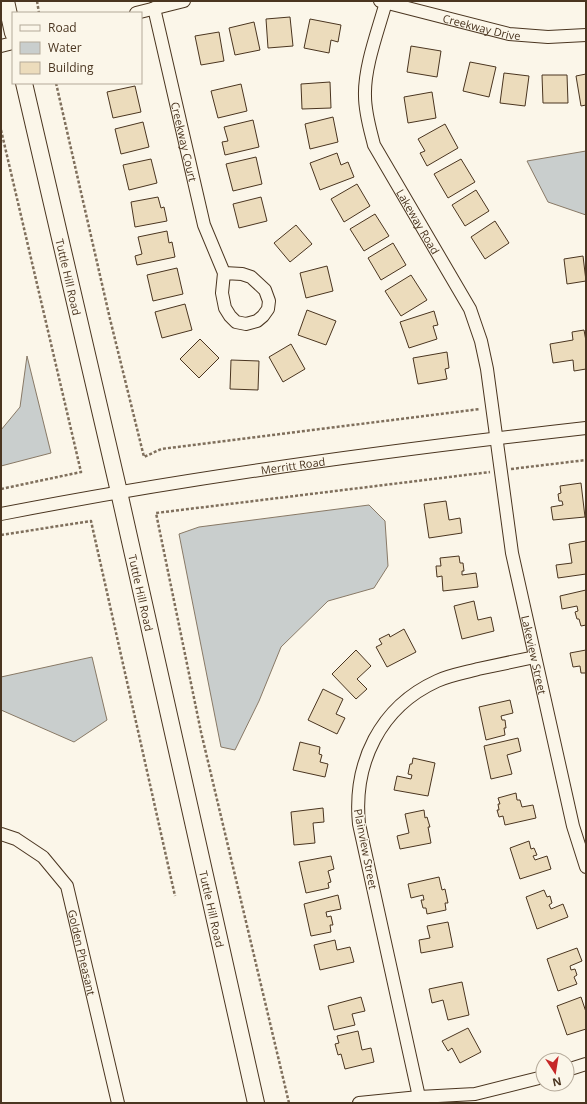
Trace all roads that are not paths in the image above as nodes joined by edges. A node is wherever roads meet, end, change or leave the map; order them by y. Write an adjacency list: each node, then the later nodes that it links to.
1 (6, 1): 6 (main road)
2 (184, 1): 4 (street)
3 (383, 2): 7 (street, Creekway Drive); 13 (street, Lakeway Road)
4 (154, 8): 5 (street); 11 (street, Creekway Court)
5 (140, 12)
6 (12, 28)
7 (586, 35)
8 (12, 43): 9 (street)
9 (1, 46)
10 (24, 84): 14 (main road, Tuttle Hill Road)
11 (224, 273): 11 (street, Creekway Court)
12 (586, 428): 13 (street, Merritt Road)
13 (496, 439): 14 (street, Merritt Road); 16 (street, Lakeview Street)
14 (119, 492): 15 (street, Merritt Road); 24 (main road, Tuttle Hill Road)
15 (1, 514)
16 (535, 657): 18 (street, Lakeview Street); 22 (street, Plainview Street)
17 (1, 834): 23 (street, Golden Pheasant)
18 (585, 863)
19 (586, 1064): 20 (street)
20 (575, 1067)
21 (535, 1079): 22 (street)
22 (419, 1097): 25 (street)
23 (118, 1103)
24 (256, 1103)
25 (359, 1103)

